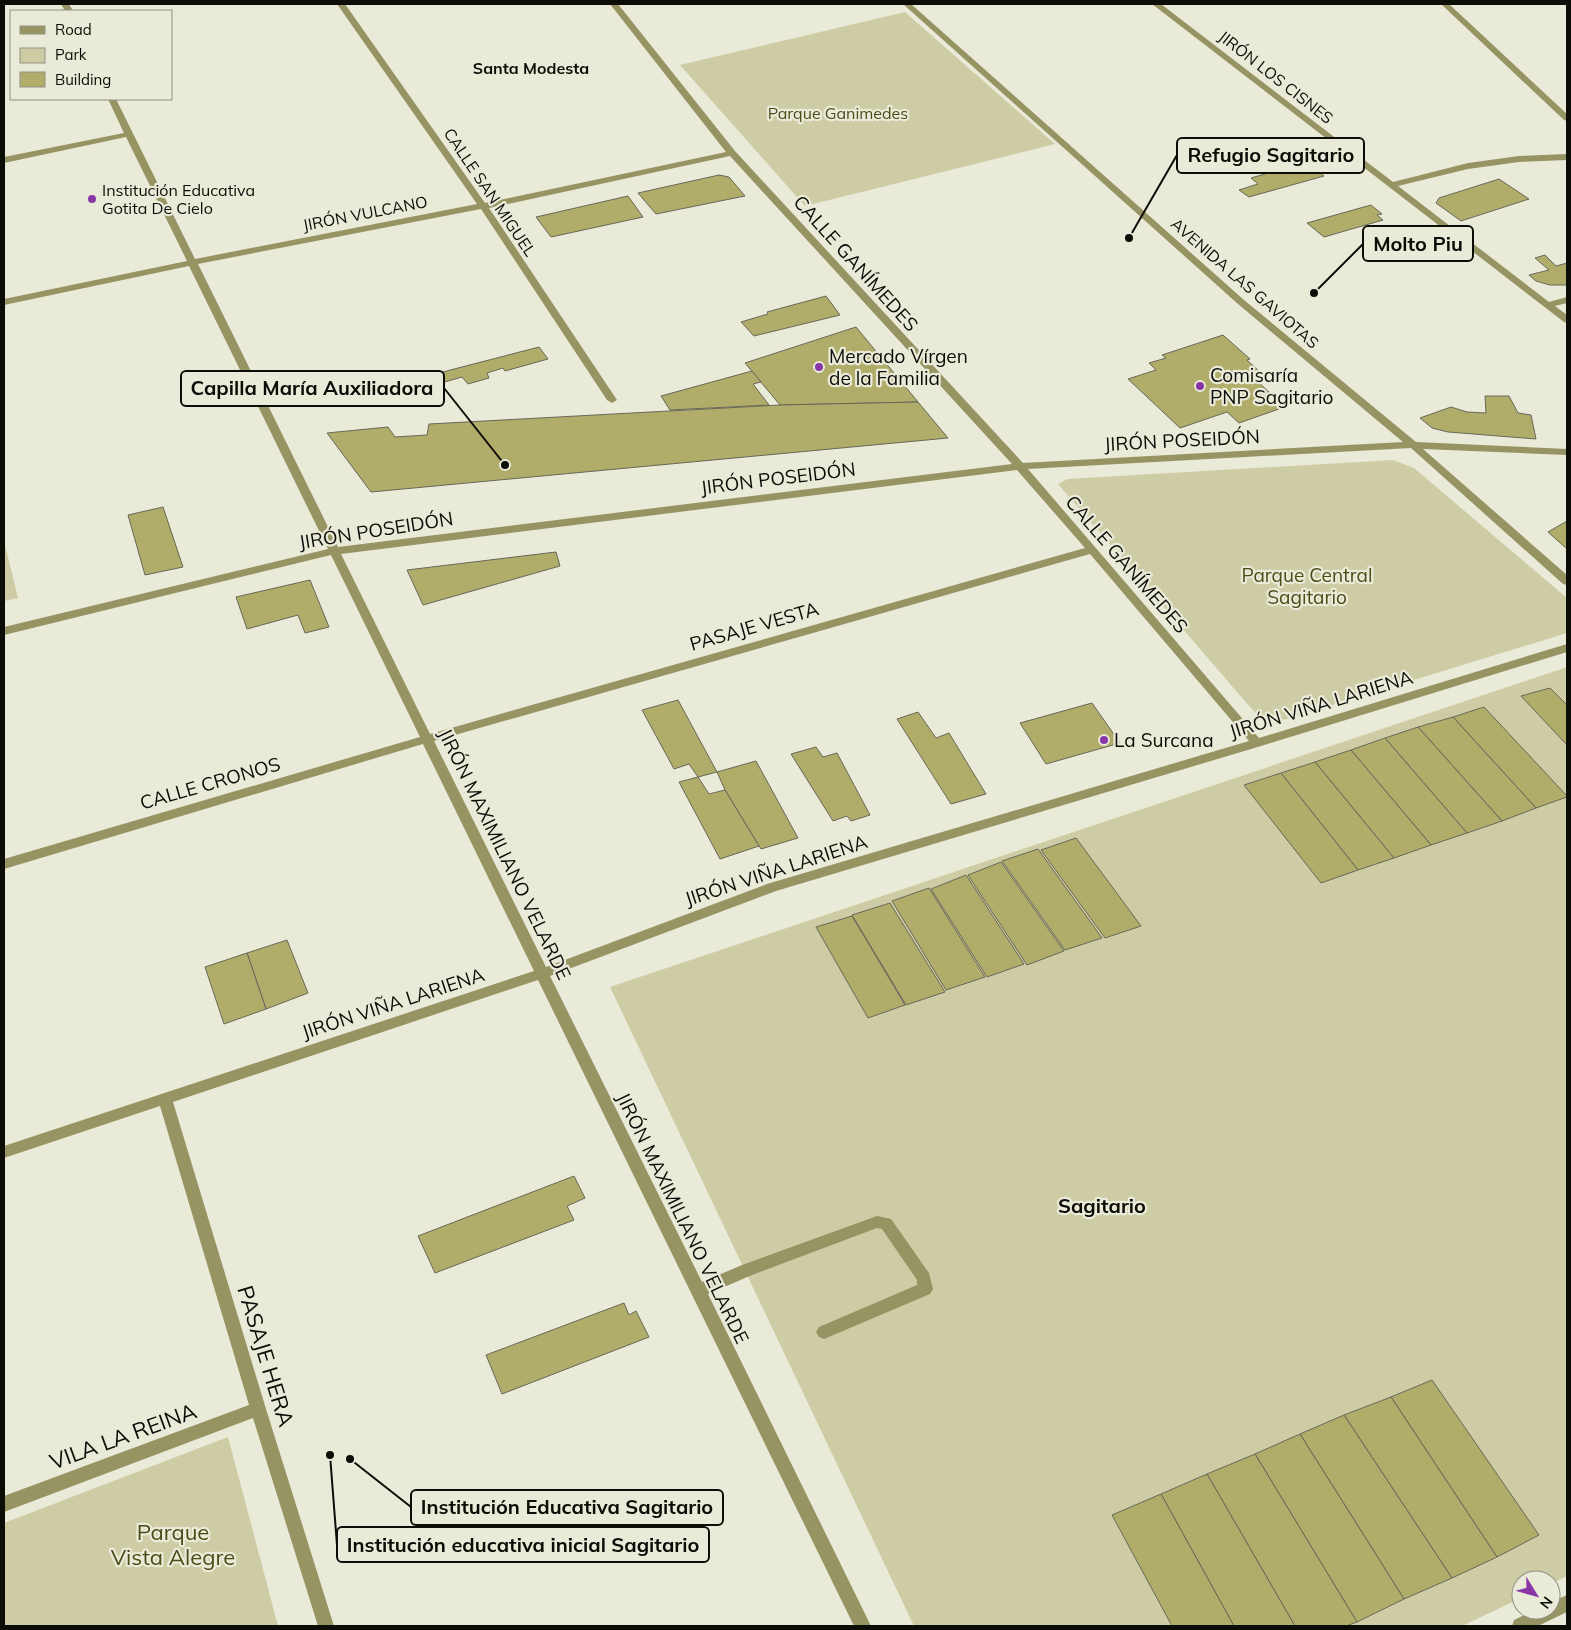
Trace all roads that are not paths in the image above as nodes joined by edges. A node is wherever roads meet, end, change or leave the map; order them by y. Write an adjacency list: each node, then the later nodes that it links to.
1 (341, 4): 13 (street, CALLE SAN MIGUEL)
2 (614, 4): 9 (street, CALLE GANÍMEDES)
3 (907, 4): 20 (street, AVENIDA LAS GAVIOTAS)
4 (1156, 4): 12 (street, JIRÓN LOS CISNES)
5 (1445, 4): 7 (street)
6 (113, 100): 8 (street, JIRÓN MAXIMILIANO VELARDE)
7 (1567, 118)
8 (130, 134): 11 (street); 14 (street, JIRÓN MAXIMILIANO VELARDE)
9 (732, 153): 13 (street, JIRÓN VULCANO); 22 (street, CALLE GANÍMEDES)
10 (1567, 157): 12 (street)
11 (4, 160)
12 (1390, 185): 17 (street, JIRÓN LOS CISNES)
13 (483, 206): 14 (street, JIRÓN VULCANO); 19 (street, CALLE SAN MIGUEL)
14 (192, 262): 16 (street, JIRÓN VULCANO); 23 (street, JIRÓN MAXIMILIANO VELARDE)
15 (1567, 300): 17 (street)
16 (4, 302)
17 (1549, 305): 18 (street, JIRÓN LOS CISNES)
18 (1567, 320)
19 (612, 400)
20 (1413, 445): 21 (street, JIRÓN POSEIDÓN); 22 (street, JIRÓN POSEIDÓN); 25 (street, AVENIDA LAS GAVIOTAS)
21 (1567, 452)
22 (1020, 466): 23 (street, JIRÓN POSEIDÓN); 24 (street, CALLE GANÍMEDES)
23 (334, 550): 26 (street, JIRÓN POSEIDÓN); 28 (street, JIRÓN MAXIMILIANO VELARDE)
24 (1092, 550): 28 (street, PASAJE VESTA); 29 (street, CALLE GANÍMEDES)
25 (1567, 581)
26 (4, 631)
27 (1567, 648): 29 (street, JIRÓN VIÑA LARIENA)
28 (427, 739): 30 (street, CALLE CRONOS); 31 (street, JIRÓN MAXIMILIANO VELARDE)
29 (1257, 744): 31 (street, JIRÓN VIÑA LARIENA)
30 (4, 864)
31 (543, 973): 32 (street, JIRÓN VIÑA LARIENA); 34 (street, JIRÓN MAXIMILIANO VELARDE)
32 (165, 1099): 33 (street, JIRÓN VIÑA LARIENA); 36 (street, PASAJE HERA)
33 (4, 1152)
34 (698, 1291): 35 (street); 40 (street, JIRÓN MAXIMILIANO VELARDE)
35 (824, 1332)
36 (258, 1409): 37 (street, VILA LA REINA); 39 (street, PASAJE HERA)
37 (4, 1504)
38 (1567, 1603): 41 (street)
39 (326, 1626)
40 (863, 1626)
41 (1520, 1626)

